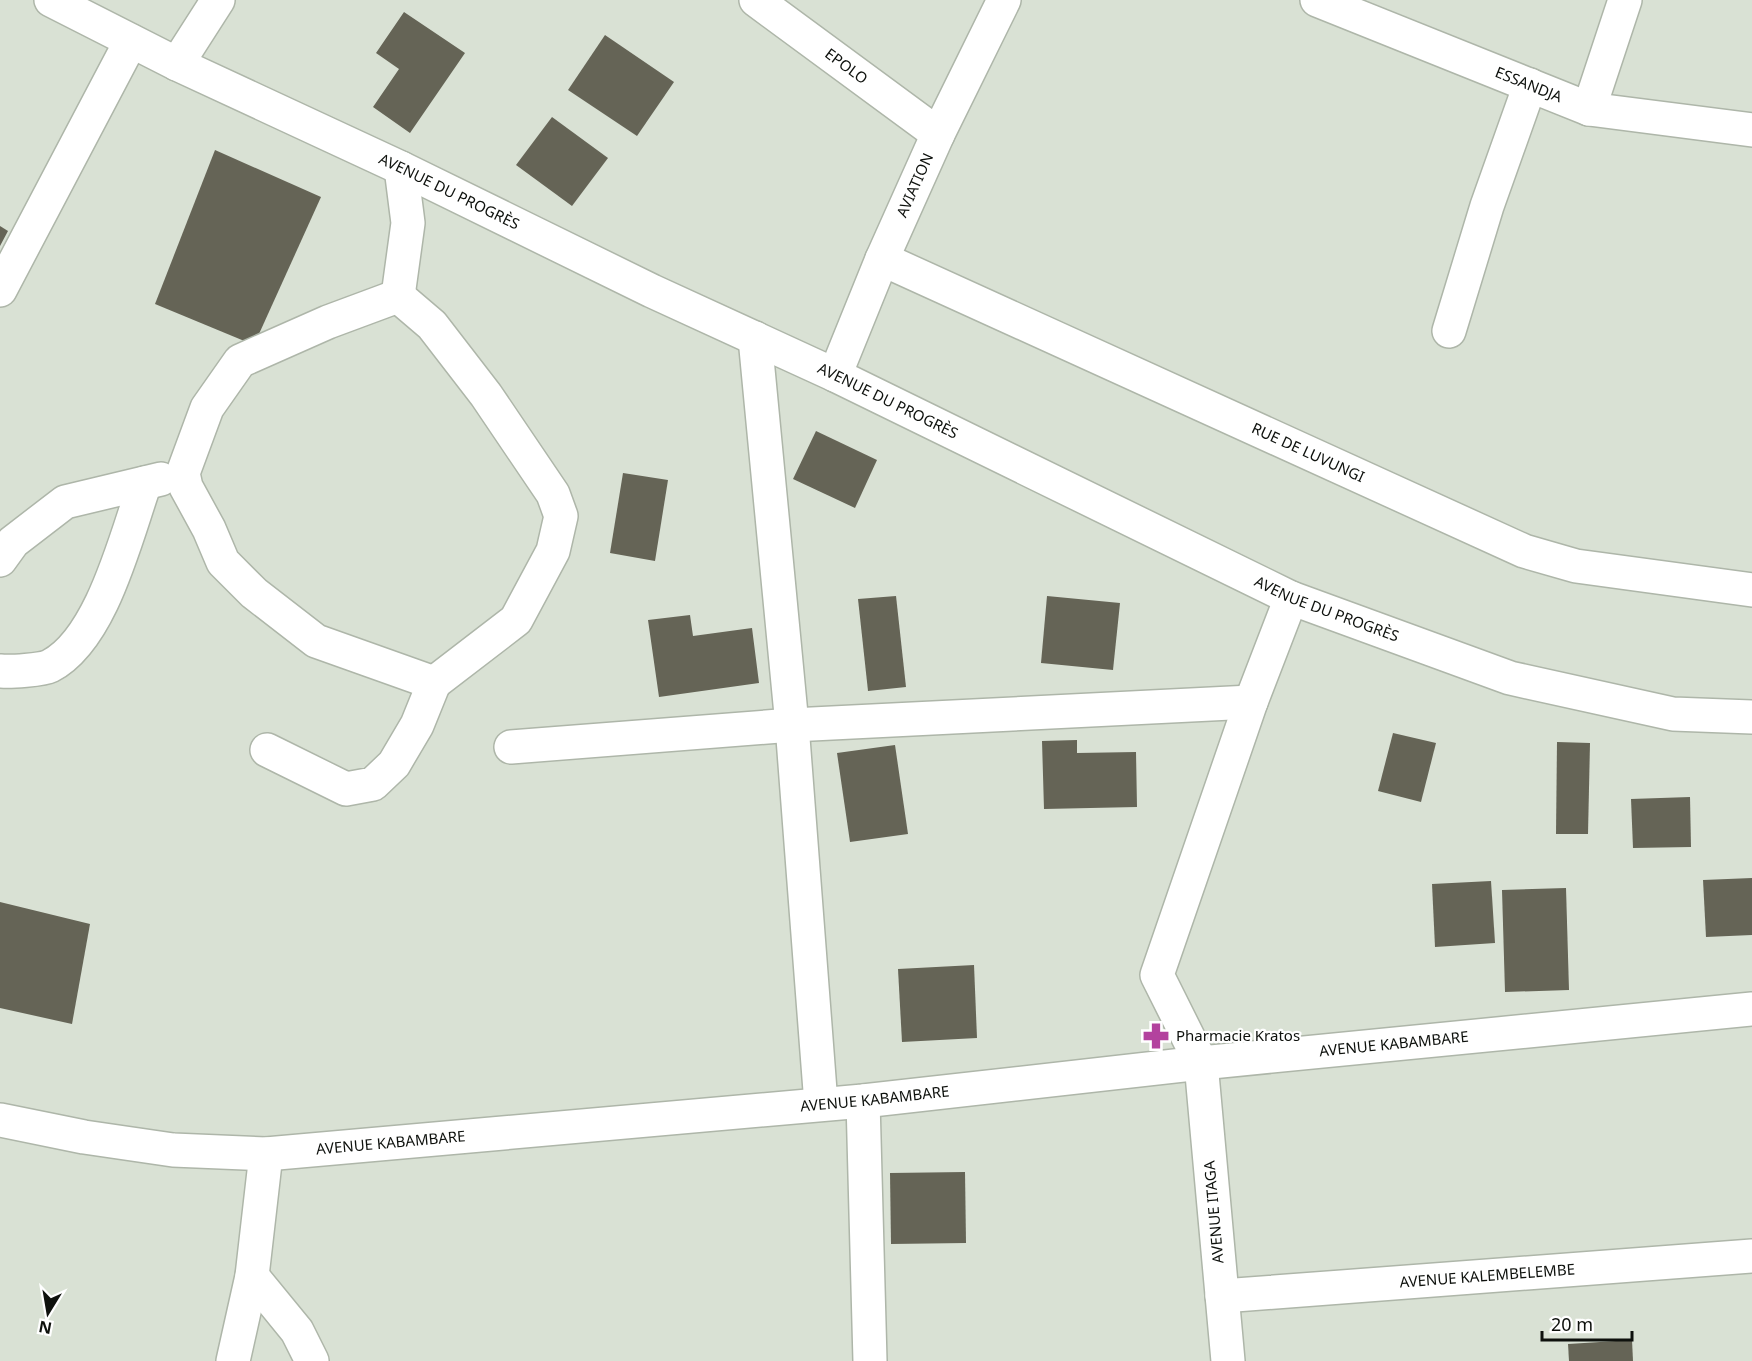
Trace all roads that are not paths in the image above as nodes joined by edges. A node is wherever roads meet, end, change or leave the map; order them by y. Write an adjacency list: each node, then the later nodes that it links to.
1 (51, 0): 7 (street, AVENUE DU PROGRÈS)
2 (218, 0): 8 (street)
3 (756, 0): 12 (street, EPOLO)
4 (1004, 0): 12 (street, AVIATION)
5 (1317, 0): 9 (street, ESSANDJA)
6 (1625, 0): 10 (street)
7 (131, 41): 8 (street, AVENUE DU PROGRÈS); 15 (street)
8 (177, 64): 13 (street, AVENUE DU PROGRÈS)
9 (1530, 86): 10 (street, ESSANDJA); 17 (street)
10 (1589, 109): 11 (street, ESSANDJA)
11 (1752, 130)
12 (938, 134): 14 (street, AVIATION)
13 (401, 168): 16 (street); 18 (street, AVENUE DU PROGRÈS)
14 (882, 259): 19 (street, AVIATION); 23 (street, RUE DE LUVUNGI)
15 (0, 290)
16 (398, 296): 20 (street); 26 (street)
17 (1449, 331)
18 (755, 338): 19 (street, AVENUE DU PROGRÈS); 29 (street)
19 (834, 375): 24 (street, AVENUE DU PROGRÈS)
20 (183, 473): 21 (street); 26 (street)
21 (145, 483): 22 (street); 25 (street)
22 (0, 560)
23 (1752, 590)
24 (1291, 598): 27 (street); 28 (street, AVENUE DU PROGRÈS)
25 (0, 671)
26 (434, 683): 31 (street)
27 (1251, 702): 29 (street); 33 (street)
28 (1752, 717)
29 (792, 725): 30 (street); 35 (street)
30 (511, 747)
31 (267, 750)
32 (1752, 1009): 33 (street, AVENUE KABAMBARE)
33 (1201, 1063): 34 (street, AVENUE KABAMBARE); 40 (street, AVENUE ITAGA)
34 (863, 1101): 35 (street, AVENUE KABAMBARE); 43 (street)
35 (821, 1104): 37 (street, AVENUE KABAMBARE)
36 (0, 1120): 37 (street, AVENUE KABAMBARE)
37 (266, 1154): 39 (street)
38 (1752, 1256): 40 (street, AVENUE KALEMBELEMBE)
39 (252, 1276): 41 (street); 42 (street)
40 (1222, 1296): 44 (street, AVENUE ITAGA)
41 (233, 1361)
42 (312, 1361)
43 (870, 1361)
44 (1228, 1361)

